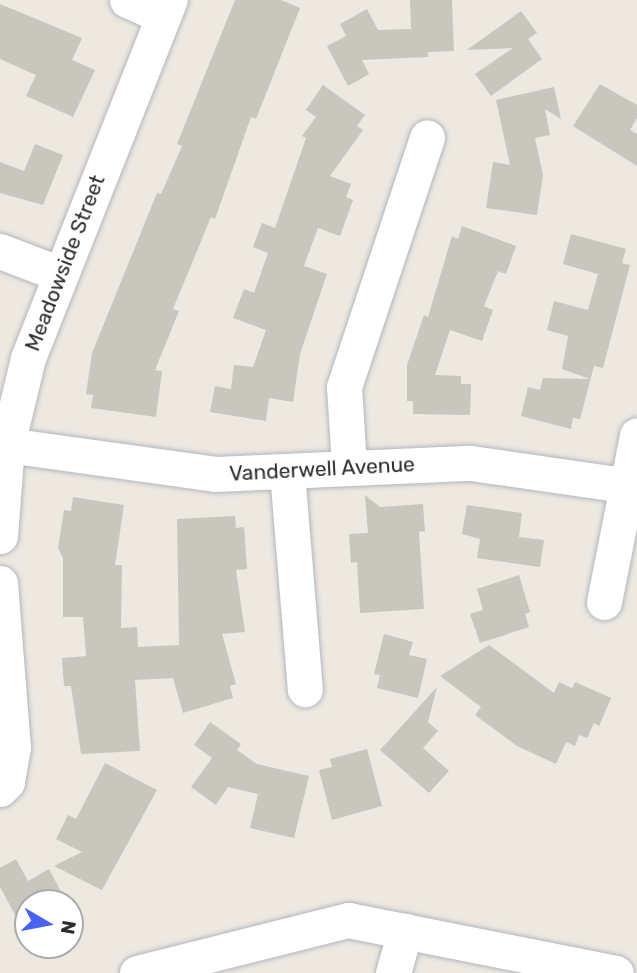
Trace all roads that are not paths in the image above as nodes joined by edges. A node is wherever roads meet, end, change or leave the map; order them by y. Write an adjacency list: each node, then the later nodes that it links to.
1 (127, 0): 2 (street)
2 (167, 8): 5 (street, Meadowside Street)
3 (427, 137): 8 (street)
4 (0, 251): 5 (street)
5 (60, 274): 7 (street, Meadowside Street)
6 (637, 435): 10 (street)
7 (7, 444): 9 (street, Vanderwell Avenue); 11 (street, Meadowside Street)
8 (349, 466): 9 (street, Vanderwell Avenue); 10 (street, Vanderwell Avenue)
9 (287, 472): 14 (street)
10 (630, 486): 13 (street)
11 (0, 536)
12 (0, 583): 15 (street)
13 (604, 602)
14 (305, 689)
15 (4, 785)
16 (405, 931): 17 (street); 19 (street); 20 (street)
17 (251, 959): 18 (street)
18 (136, 973)
19 (393, 973)
20 (616, 973)

